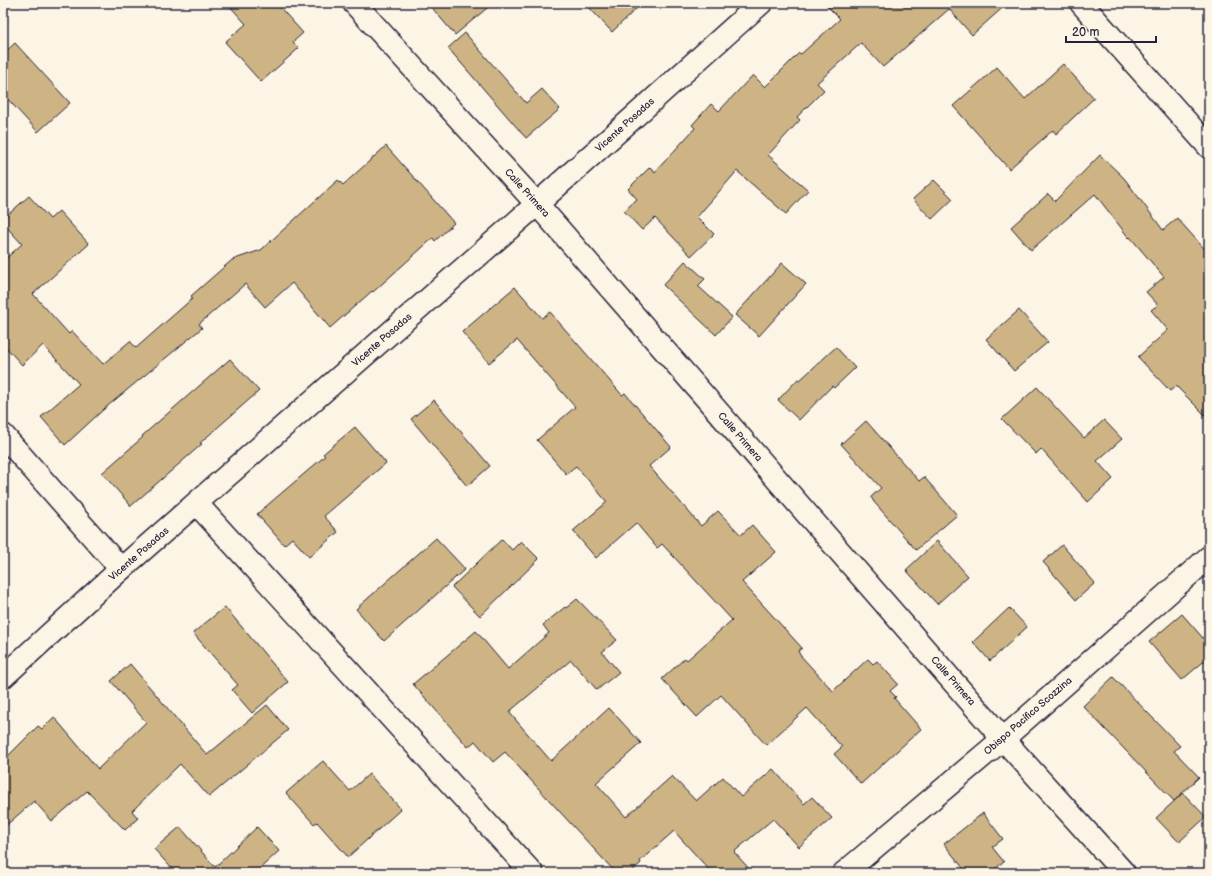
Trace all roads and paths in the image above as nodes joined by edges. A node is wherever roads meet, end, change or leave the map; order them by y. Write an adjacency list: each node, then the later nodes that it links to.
1 (354, 3): 5 (street, Calle Primera)
2 (761, 3): 5 (street, Vicente Posadas)
3 (1081, 3): 4 (street)
4 (1209, 147)
5 (537, 204): 7 (street, Vicente Posadas); 11 (street, Calle Primera)
6 (3, 435): 9 (street)
7 (197, 504): 9 (street, Vicente Posadas); 12 (street)
8 (1209, 557): 11 (street, Obispo Pacífico Scozzina)
9 (121, 569): 10 (street, Vicente Posadas)
10 (3, 677)
11 (1003, 739): 13 (street, Obispo Pacífico Scozzina); 14 (street, Calle Primera)
12 (532, 873)
13 (844, 873)
14 (1124, 873)

